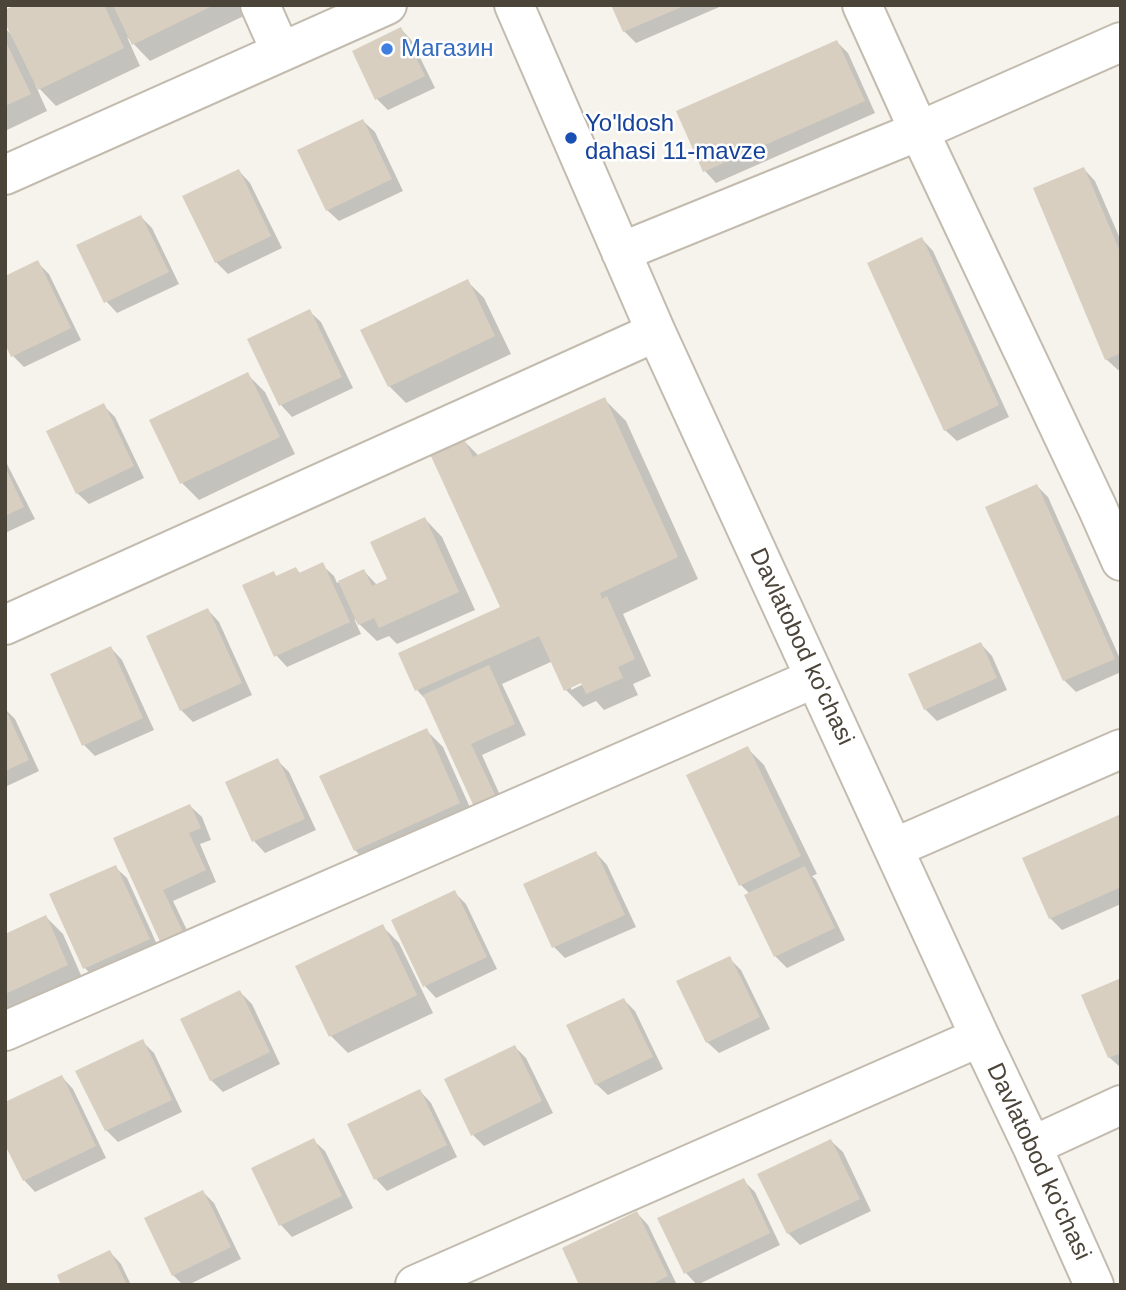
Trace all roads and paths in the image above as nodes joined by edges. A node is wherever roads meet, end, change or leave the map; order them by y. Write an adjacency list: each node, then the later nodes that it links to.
1 (260, 5): 6 (street)
2 (387, 5): 6 (street)
3 (514, 5): 9 (street, Davlatobod ko'chasi)
4 (862, 5): 7 (street)
5 (1121, 42): 7 (street)
6 (281, 52): 8 (street)
7 (919, 131): 9 (street); 11 (street)
8 (5, 175)
9 (621, 252): 10 (street, Davlatobod ko'chasi)
10 (656, 332): 12 (street); 13 (street, Davlatobod ko'chasi)
11 (1121, 561)
12 (5, 625)
13 (815, 678): 15 (street, Davlatobod ko'chasi); 16 (street)
14 (1121, 749): 15 (street)
15 (894, 848): 17 (street, Davlatobod ko'chasi)
16 (5, 1031)
17 (980, 1037): 19 (street, Davlatobod ko'chasi); 20 (street)
18 (1121, 1105): 19 (street)
19 (1032, 1146): 21 (street, Davlatobod ko'chasi)
20 (415, 1285)
21 (1094, 1285)

